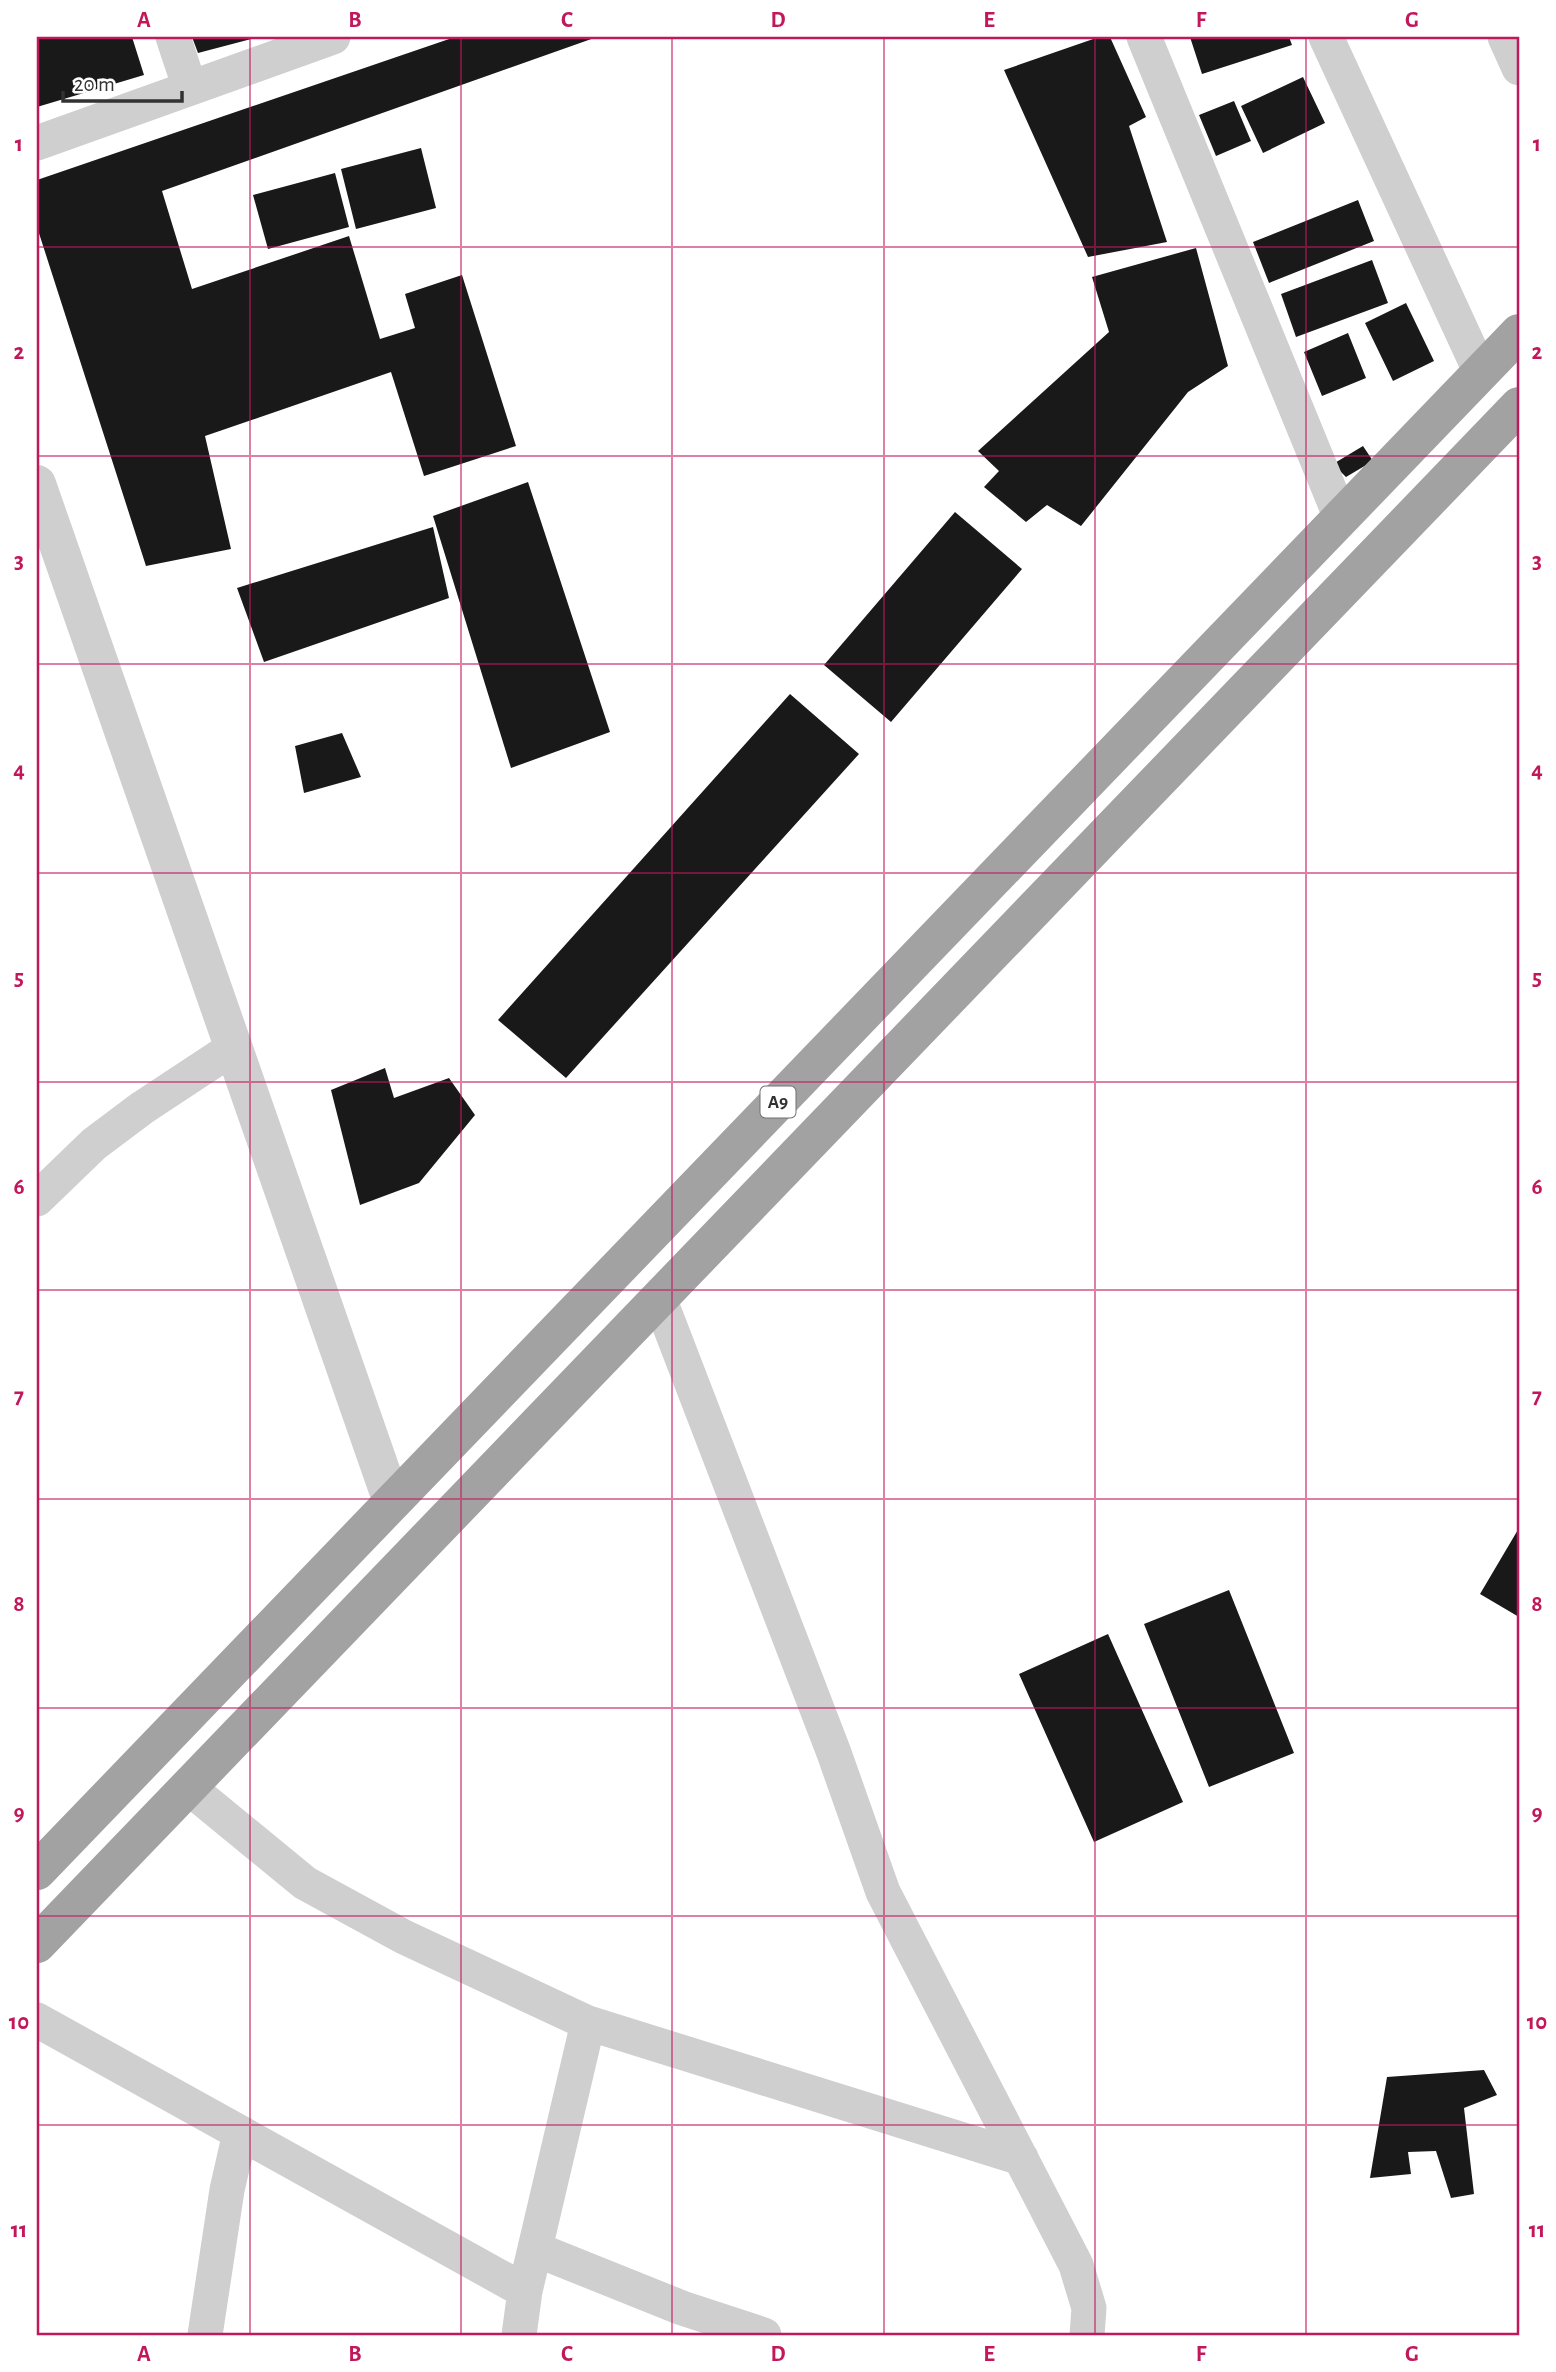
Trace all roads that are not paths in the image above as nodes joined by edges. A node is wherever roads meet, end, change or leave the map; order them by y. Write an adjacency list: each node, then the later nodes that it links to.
1 (173, 37): 7 (street)
2 (333, 37): 7 (street)
3 (1144, 37): 13 (street)
4 (1326, 37): 10 (street)
5 (1505, 37): 6 (street)
6 (1519, 68)
7 (190, 88): 8 (street)
8 (37, 143)
9 (1519, 333): 10 (highway, A9)
10 (1481, 373): 13 (highway, A9)
11 (1519, 406): 16 (highway, A9)
12 (37, 484): 14 (street)
13 (1341, 518): 17 (highway, A9)
14 (233, 1048): 15 (street); 17 (street)
15 (37, 1199)
16 (659, 1298): 18 (highway, A9); 24 (street)
17 (393, 1502): 19 (highway, A9)
18 (188, 1787): 20 (highway, A9); 22 (street)
19 (37, 1871)
20 (37, 1944)
21 (37, 2020): 23 (street)
22 (588, 2023): 24 (street); 25 (street)
23 (240, 2133): 26 (street); 27 (street)
24 (1021, 2158): 30 (street)
25 (535, 2249): 26 (street); 29 (street)
26 (525, 2291): 28 (street)
27 (205, 2335)
28 (519, 2335)
29 (764, 2335)
30 (1087, 2335)

